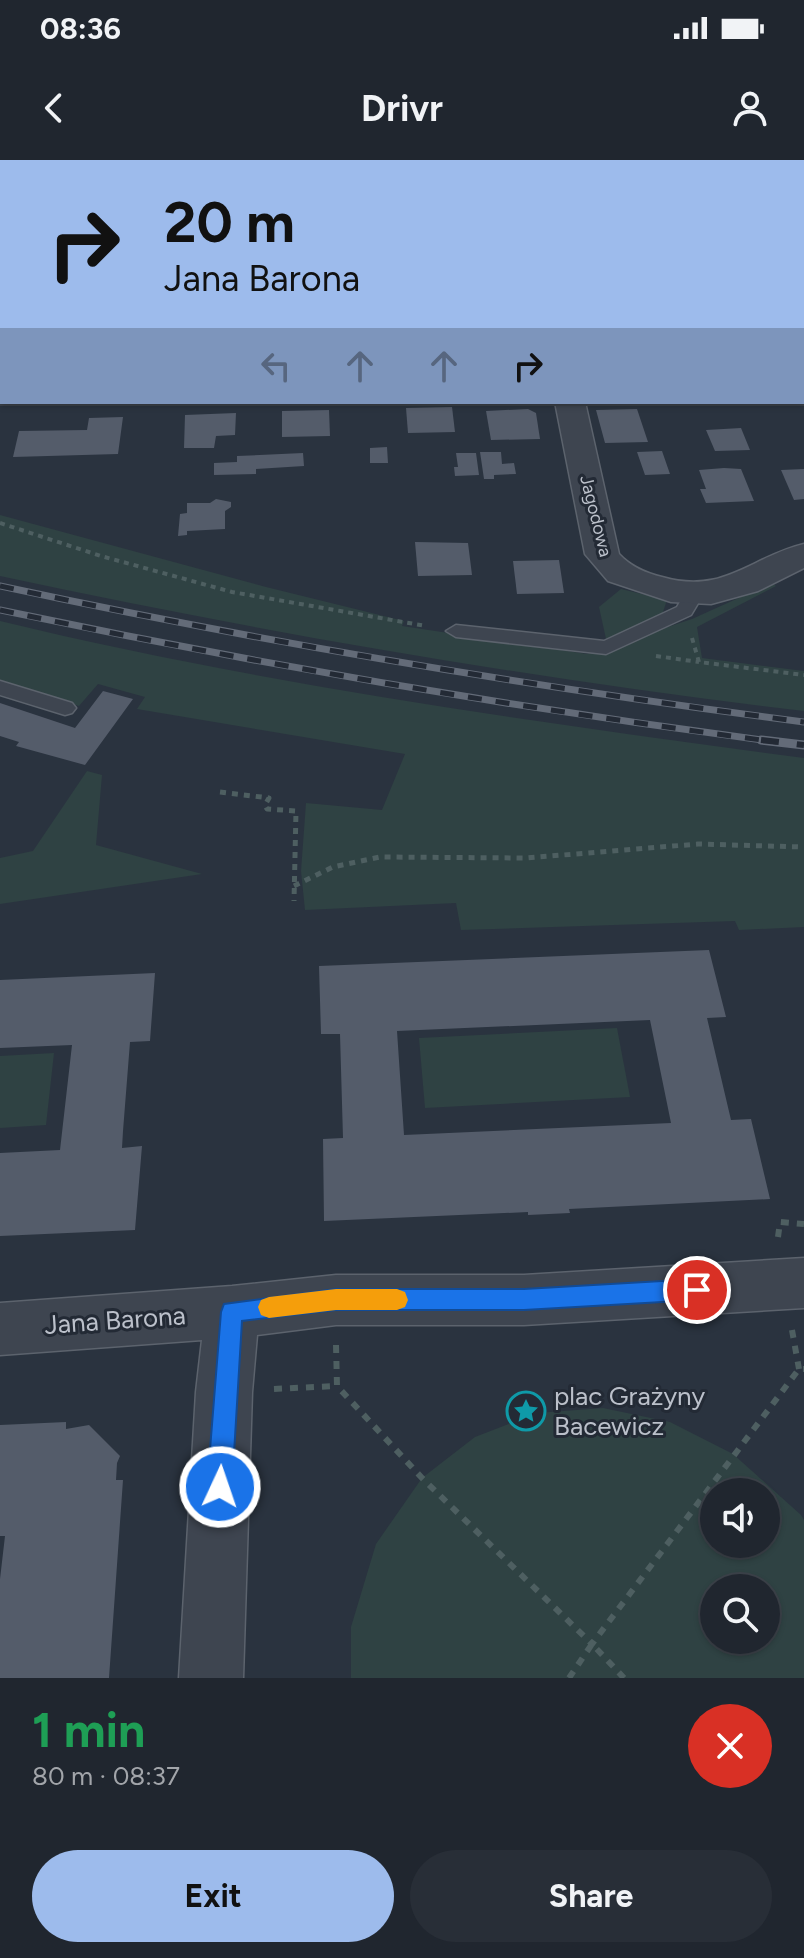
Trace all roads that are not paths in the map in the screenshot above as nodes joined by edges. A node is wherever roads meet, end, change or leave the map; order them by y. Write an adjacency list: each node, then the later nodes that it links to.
1 (570, 404): 3 (street, Jagodowa)
2 (804, 554): 3 (street, Jagodowa)
3 (688, 603): 4 (lane)
4 (456, 631)
5 (0, 688): 6 (lane)
6 (65, 708)
7 (804, 1283): 8 (street, Jana Barona)
8 (232, 1312): 9 (street, Jana Barona); 10 (street)
9 (0, 1329)
10 (211, 1678)

